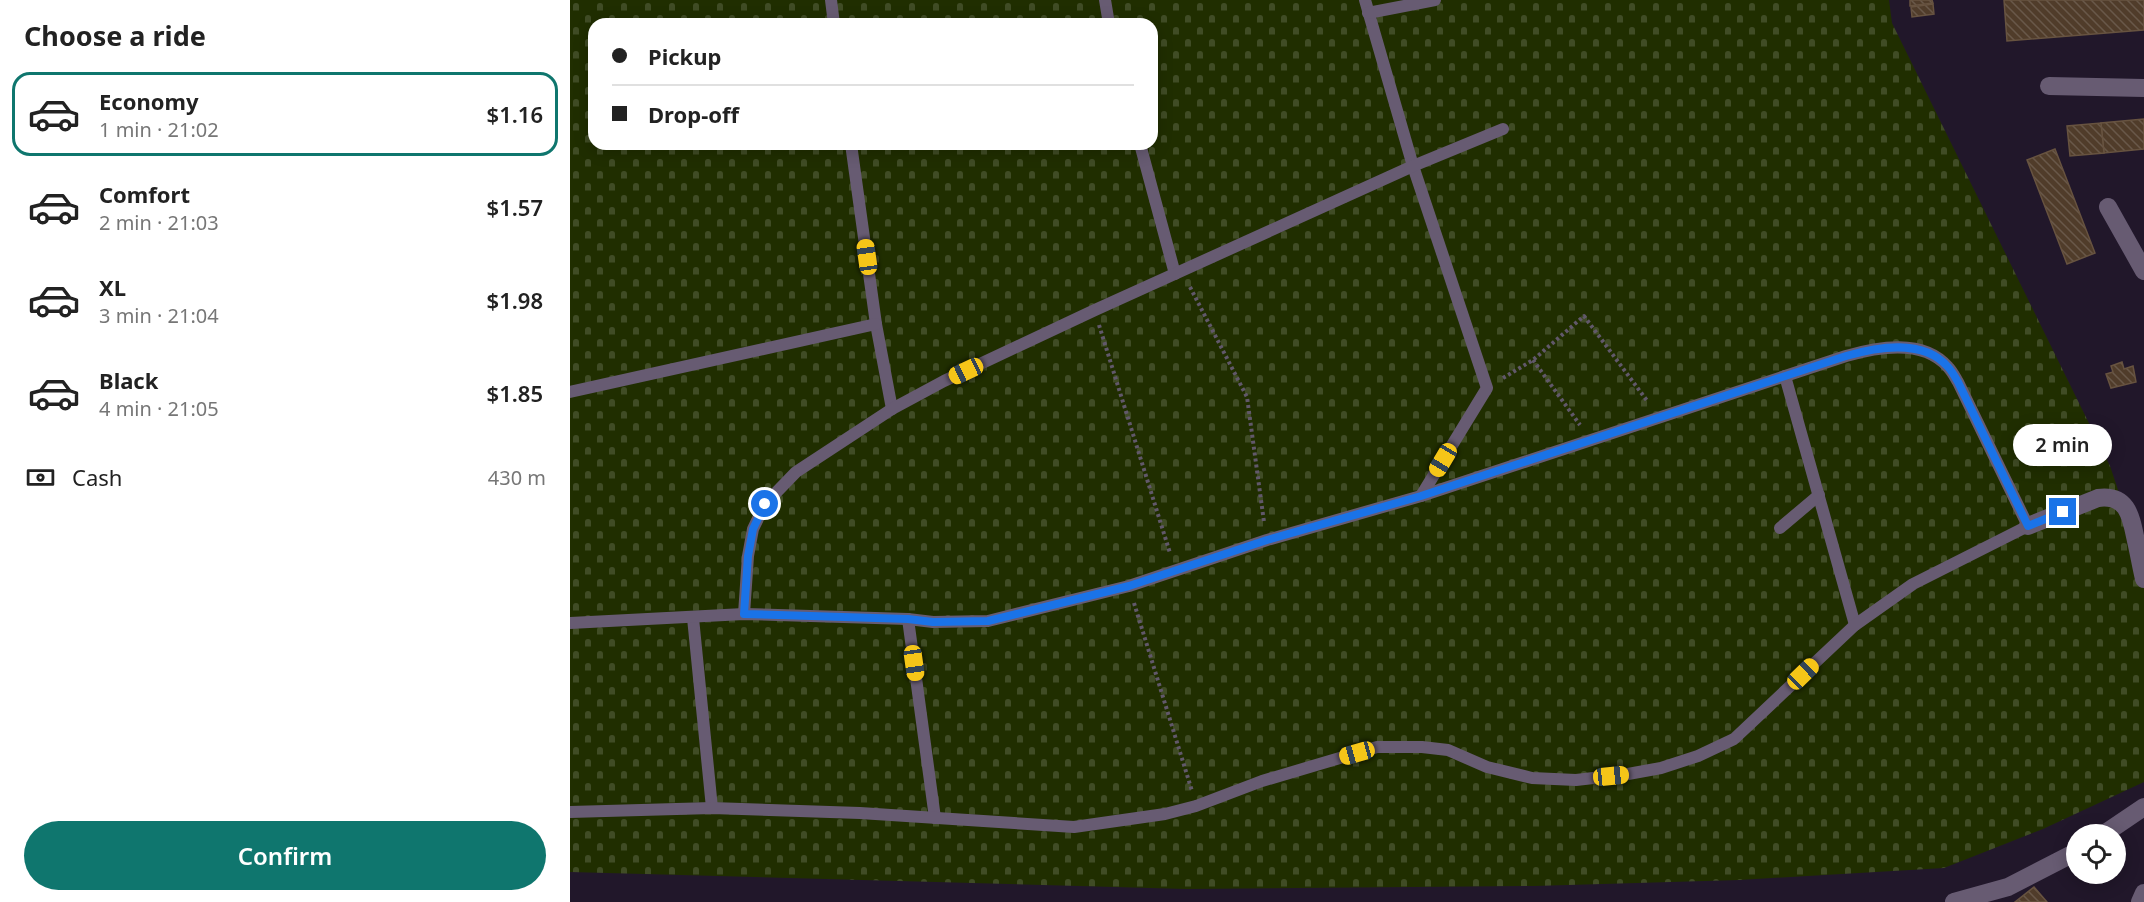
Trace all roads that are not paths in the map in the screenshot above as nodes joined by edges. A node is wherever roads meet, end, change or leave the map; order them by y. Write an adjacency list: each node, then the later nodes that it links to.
1 (831, 0): 6 (lane)
2 (1105, 0): 7 (lane)
3 (1365, 0): 5 (lane)
4 (1435, 0): 5 (lane)
5 (1368, 13): 13 (lane)
6 (833, 18)
7 (1108, 18)
8 (2049, 86): 9 (street)
9 (2144, 88)
10 (1503, 129): 13 (lane)
11 (852, 150): 17 (lane)
12 (1142, 150): 16 (lane)
13 (1413, 166): 16 (lane); 22 (lane)
14 (2108, 207): 15 (street)
15 (2144, 272)
16 (1178, 273): 20 (lane)
17 (876, 324): 19 (lane); 20 (lane)
18 (1785, 375): 21 (lane); 22 (lane); 24 (lane)
19 (570, 392)
20 (892, 409): 27 (lane)
21 (1820, 495): 25 (lane); 31 (lane)
22 (1421, 496): 29 (lane)
23 (2137, 511): 24 (street); 26 (street)
24 (2028, 526): 31 (lane)
25 (1780, 528)
26 (2144, 579)
27 (744, 614): 28 (lane); 29 (lane)
28 (693, 618): 30 (lane); 33 (lane)
29 (908, 619): 35 (lane)
30 (570, 623)
31 (1855, 625): 35 (lane)
32 (2144, 807): 36 (street)
33 (712, 808): 34 (lane); 35 (lane)
34 (570, 812)
35 (935, 818)
36 (2119, 824)
37 (2066, 857): 39 (street)
38 (2144, 893): 40 (street)
39 (1954, 902)
40 (2140, 902)

